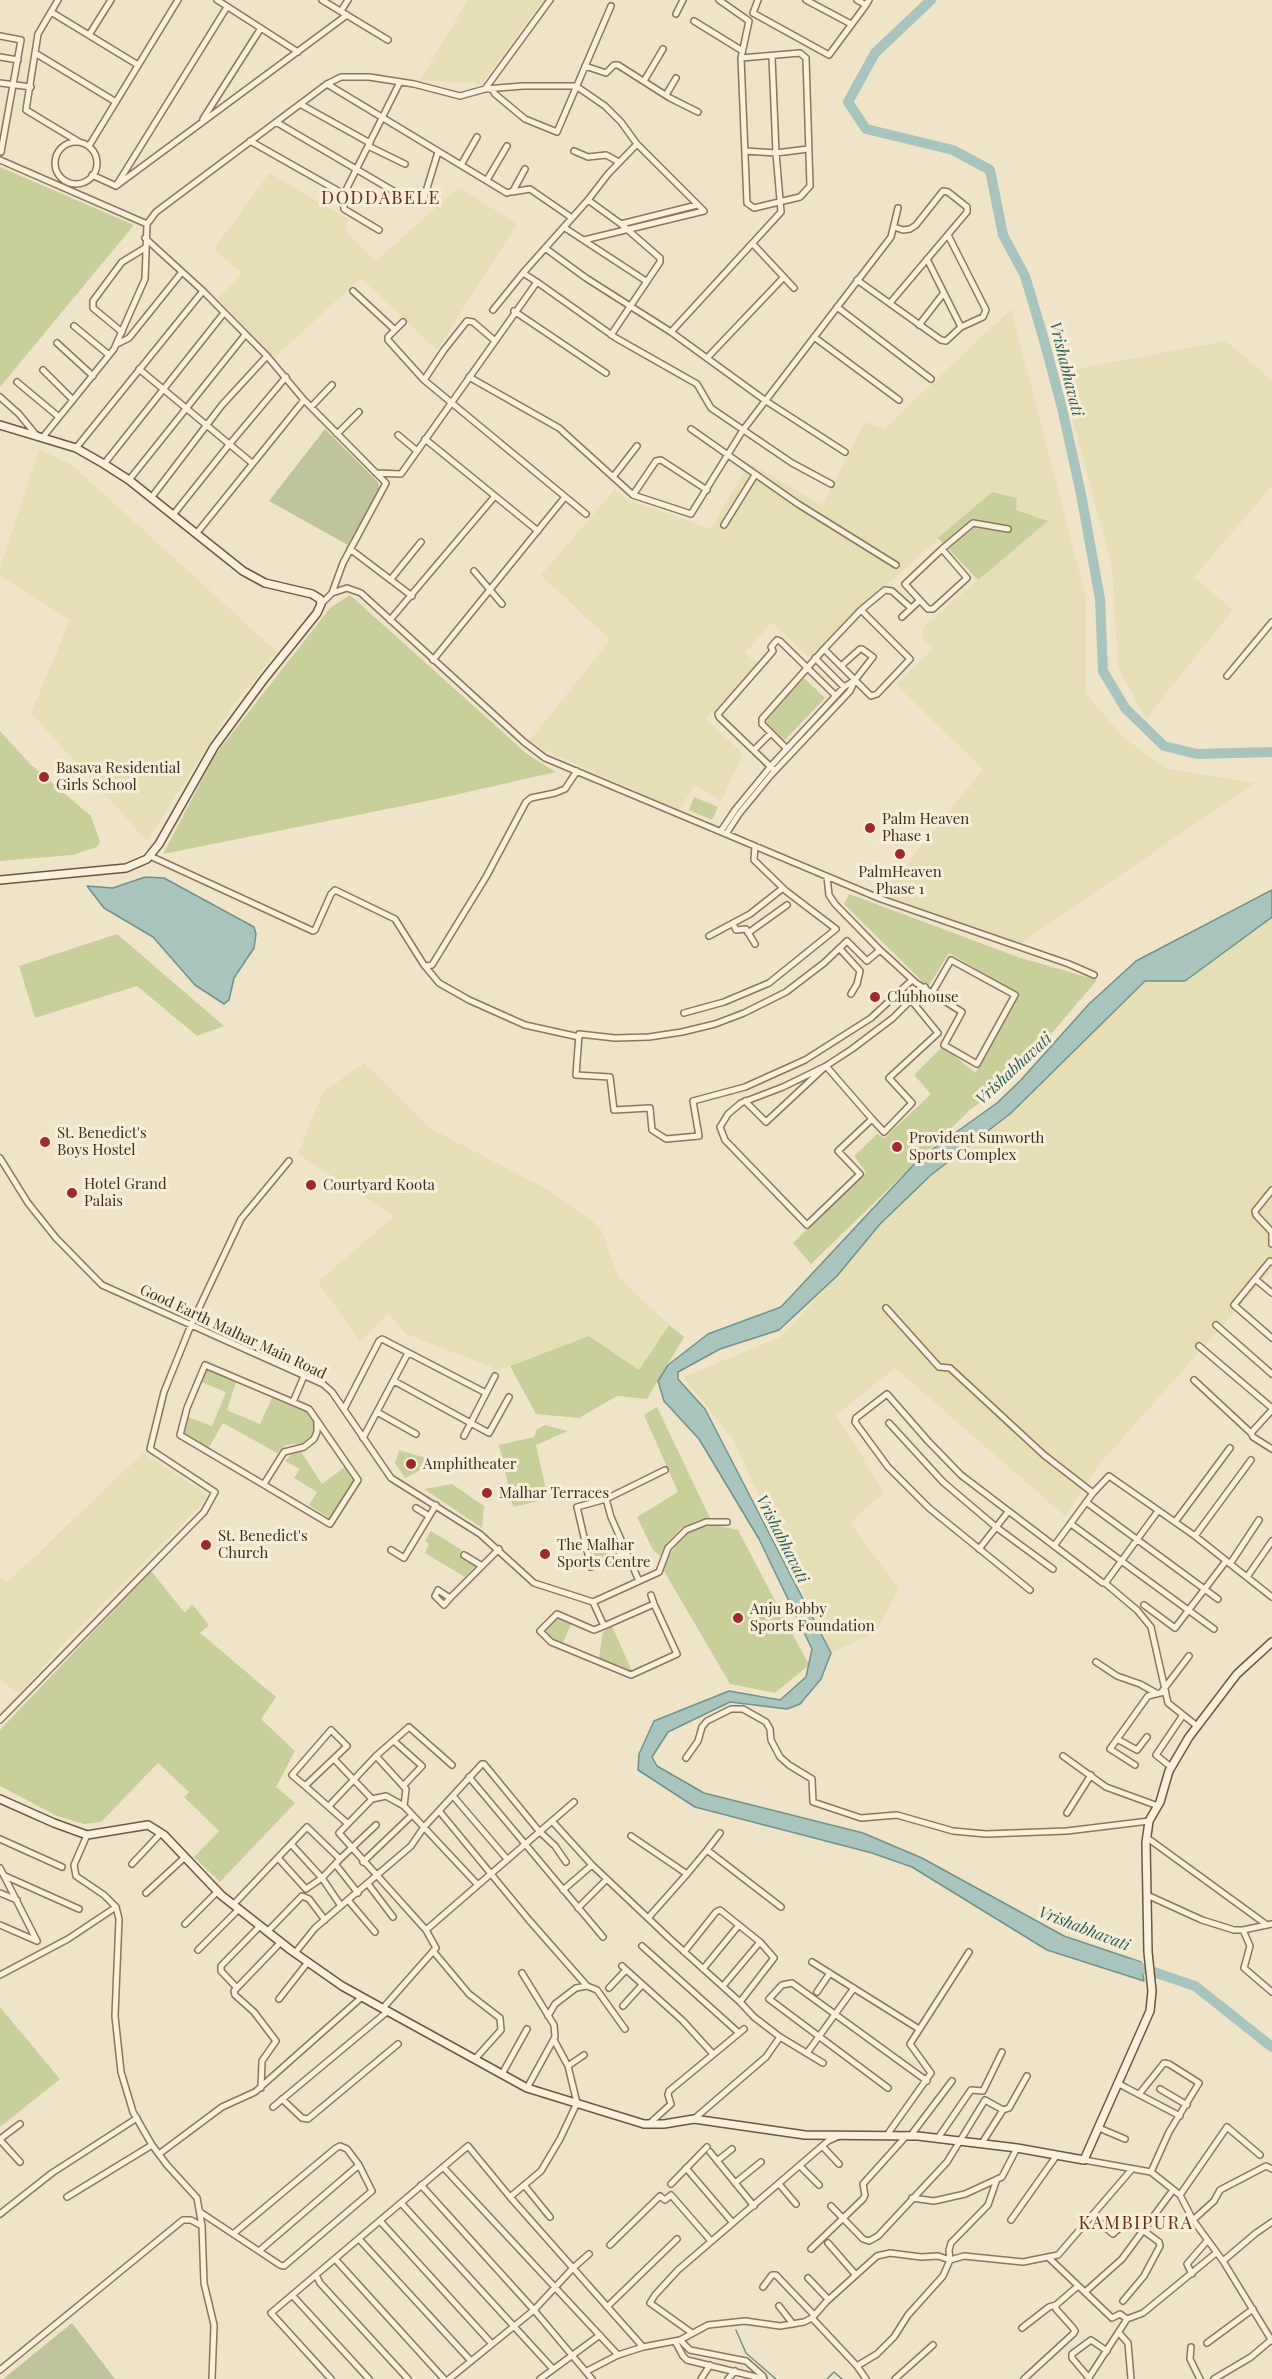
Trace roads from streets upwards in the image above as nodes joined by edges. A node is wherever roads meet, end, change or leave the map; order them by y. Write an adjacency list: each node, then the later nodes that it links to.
1 (58, 0): 17 (street)
2 (111, 0): 23 (street)
3 (178, 0): 34 (street)
4 (217, 0): 15 (street)
5 (322, 0): 16 (street)
6 (348, 0): 16 (street)
7 (549, 0): 44 (street)
8 (683, 0): 18 (street)
9 (719, 0): 27 (street)
10 (758, 0): 21 (street)
11 (806, 0): 21 (street)
12 (857, 0): 13 (street)
13 (868, 2): 21 (street)
14 (611, 6): 35 (street)
15 (227, 7): 22 (street); 77 (street)
16 (341, 11): 19 (street)
17 (51, 12): 23 (street); 29 (street)
18 (676, 14)
19 (347, 15): 25 (street); 28 (street)
20 (694, 21): 27 (street)
21 (851, 24)
22 (261, 28): 28 (street); 52 (street)
23 (89, 35): 34 (street)
24 (0, 36): 33 (street)
25 (388, 40)
26 (663, 49): 37 (street)
27 (741, 50): 32 (street)
28 (298, 52): 52 (street)
29 (35, 53): 43 (street); 47 (street)
30 (0, 57): 33 (street)
31 (772, 57): 32 (street); 60 (street); 65 (street)
32 (741, 58): 62 (street)
33 (18, 60): 40 (street)
34 (138, 65): 47 (street)
35 (585, 66): 37 (street); 42 (street)
36 (676, 78): 46 (street)
37 (644, 81): 46 (street)
38 (400, 82): 41 (street); 44 (street); 50 (street)
39 (0, 83): 40 (street)
40 (13, 84): 43 (street); 63 (street)
41 (327, 84): 48 (street); 50 (street)
42 (576, 86): 45 (street); 45 (street); 57 (street)
43 (31, 87): 55 (street)
44 (485, 88): 45 (street)
45 (492, 89)
46 (666, 95): 49 (street)
47 (116, 102): 58 (street)
48 (300, 104): 51 (street); 56 (street)
49 (698, 112)
50 (382, 119): 56 (street); 64 (street)
51 (276, 122): 54 (street); 72 (street)
52 (201, 123): 77 (street)
53 (477, 137): 69 (street)
54 (250, 141): 80 (street); 88 (street)
55 (79, 142): 58 (street); 70 (street)
56 (369, 144): 68 (street); 72 (street)
57 (637, 144): 67 (street); 85 (street)
58 (89, 146): 73 (street)
59 (507, 146): 75 (street)
60 (808, 149): 65 (street); 84 (street)
61 (574, 151): 67 (street)
62 (745, 151): 65 (street); 84 (street)
63 (1, 152)
64 (438, 152): 69 (street); 81 (street)
65 (776, 153): 84 (street)
66 (0, 160): 74 (street)
67 (619, 162): 83 (street)
68 (405, 164)
69 (461, 165): 75 (street)
70 (56, 169): 74 (street); 76 (street)
71 (525, 169): 78 (street)
72 (357, 171): 80 (street); 82 (street)
73 (92, 175): 76 (street); 77 (street)
74 (46, 180): 79 (street)
75 (487, 180): 78 (street)
76 (81, 183): 79 (street)
77 (116, 186)
78 (510, 192): 87 (street)
79 (78, 194): 88 (street)
80 (343, 196): 92 (street)
81 (424, 198)
82 (407, 199)
83 (588, 200): 87 (street); 89 (street)
84 (780, 204): 97 (street)
85 (698, 205): 89 (street); 93 (street)
86 (898, 208): 90 (street)
87 (573, 218): 91 (street)
88 (147, 224): 95 (street)
89 (621, 224): 93 (street)
90 (894, 226): 94 (street); 104 (street)
91 (565, 228): 96 (street); 99 (street)
92 (379, 230)
93 (629, 231): 96 (street); 106 (street)
94 (948, 235): 100 (street); 120 (street)
95 (145, 238): 98 (street); 101 (street)
96 (584, 240): 106 (street)
97 (753, 244): 103 (street); 123 (street)
98 (145, 248): 122 (street); 122 (street)
99 (545, 248): 102 (street); 112 (street)
100 (927, 259): 110 (street); 111 (street)
101 (182, 272): 108 (street); 129 (street)
102 (524, 273): 105 (street); 114 (street)
103 (783, 278): 107 (street); 132 (street)
104 (858, 280): 111 (street); 113 (street)
105 (537, 282): 115 (street); 125 (street)
106 (646, 282): 112 (street)
107 (794, 288)
108 (203, 291): 116 (street); 133 (street)
109 (353, 291): 121 (street)
110 (943, 294): 118 (street); 120 (street)
111 (890, 303): 118 (street)
112 (628, 307): 123 (street); 125 (street)
113 (837, 307): 126 (street); 139 (street)
114 (492, 310)
115 (514, 311): 127 (street); 135 (street)
116 (224, 313): 124 (street); 143 (street)
117 (403, 322): 121 (street)
118 (919, 325): 120 (street)
119 (74, 326): 130 (street)
120 (961, 327)
121 (395, 330): 140 (street)
122 (122, 332): 129 (street)
123 (671, 332): 132 (street)
124 (245, 335): 131 (street); 151 (street)
125 (611, 335): 157 (street)
126 (814, 337): 147 (street); 148 (street)
127 (494, 340): 138 (street); 140 (street)
128 (57, 343): 136 (street)
129 (117, 344): 130 (street)
130 (109, 355): 136 (street)
131 (267, 357): 137 (street); 155 (street)
132 (707, 358): 148 (street)
133 (139, 369): 143 (street); 164 (street)
134 (43, 370): 145 (street)
135 (606, 373)
136 (93, 376): 145 (street)
137 (286, 377): 146 (street); 162 (street)
138 (469, 377): 149 (street); 172 (street)
139 (931, 379)
140 (424, 380): 149 (street)
141 (17, 382): 153 (street)
142 (332, 385): 150 (street)
143 (163, 389): 151 (street); 169 (street)
144 (0, 397): 160 (street)
145 (73, 400): 153 (street)
146 (304, 400): 150 (street); 168 (street)
147 (899, 400)
148 (766, 401): 157 (street); 166 (street)
149 (450, 403): 161 (street); 178 (street)
150 (311, 407): 158 (street)
151 (186, 408): 155 (street); 173 (street)
152 (359, 412): 158 (street)
153 (59, 417): 160 (street)
154 (0, 425): 160 (street)
155 (206, 425): 162 (street); 179 (street)
156 (691, 429): 167 (street)
157 (743, 430): 167 (street); 174 (street)
158 (337, 434): 170 (street)
159 (398, 435): 165 (street)
160 (40, 437): 164 (street)
161 (425, 440): 165 (street); 177 (street)
162 (229, 444): 168 (street); 181 (street)
163 (637, 446): 172 (street)
164 (76, 448): 169 (street)
165 (417, 451): 170 (street)
166 (845, 452)
167 (728, 455): 171 (street); 175 (street)
168 (252, 463): 185 (street)
169 (104, 464): 173 (street)
170 (376, 473): 187 (street)
171 (755, 475): 182 (street); 189 (street)
172 (613, 477): 176 (street)
173 (129, 480): 179 (street)
174 (831, 484)
175 (707, 490): 176 (street); 176 (street)
176 (633, 495)
177 (495, 496): 184 (street); 194 (street)
178 (565, 497): 180 (street); 184 (street)
179 (151, 498): 181 (street)
180 (586, 514)
181 (173, 515): 185 (street)
182 (724, 525)
183 (1008, 529): 188 (street)
184 (538, 531): 192 (street)
185 (196, 534): 196 (street)
186 (421, 542): 191 (street)
187 (350, 549): 191 (street); 193 (street)
188 (942, 549): 195 (street); 195 (street)
189 (896, 565)
190 (474, 571): 192 (street)
191 (391, 579): 194 (street)
192 (490, 590): 197 (street); 205 (street)
193 (332, 593): 196 (street); 201 (street)
194 (412, 596): 201 (street)
195 (919, 601): 198 (street)
196 (321, 604): 219 (street)
197 (502, 604)
198 (911, 608): 199 (street); 200 (street)
199 (861, 610): 203 (street); 209 (street)
200 (902, 617)
201 (390, 620): 205 (street)
202 (1272, 622): 208 (street)
203 (824, 649): 204 (street); 206 (street)
204 (815, 658): 207 (street); 210 (street)
205 (433, 660): 216 (street)
206 (841, 666): 209 (street); 209 (street)
207 (806, 667): 211 (street); 212 (street); 214 (street)
208 (1227, 676)
209 (855, 680): 210 (street); 215 (street)
210 (844, 687): 211 (street)
211 (836, 696): 213 (street)
212 (771, 733): 213 (street); 214 (street)
213 (787, 749): 215 (street)
214 (753, 750): 215 (street)
215 (773, 768): 217 (street)
216 (577, 771): 217 (street); 230 (street)
217 (724, 832): 218 (street)
218 (755, 846): 220 (street); 222 (street)
219 (150, 856): 221 (street); 230 (street)
220 (827, 877): 229 (street); 231 (street)
221 (0, 880)
222 (783, 888): 224 (street); 237 (street)
223 (787, 905): 225 (street)
224 (733, 923): 225 (street); 226 (street)
225 (748, 933): 227 (street)
226 (709, 936)
227 (755, 944)
228 (840, 949): 229 (street); 235 (street); 238 (street)
229 (880, 950): 232 (street)
230 (426, 966): 238 (street)
231 (1094, 975)
232 (912, 980): 233 (street); 238 (street)
233 (925, 987): 234 (street); 236 (street)
234 (932, 993): 234 (street)
235 (851, 994)
236 (911, 1000): 239 (street); 241 (street)
237 (684, 1013)
238 (579, 1037)
239 (826, 1066): 240 (street); 240 (street); 241 (street)
240 (746, 1101): 241 (street)
241 (872, 1119)
242 (0, 1158): 250 (street, Good Earth Malhar Main Road)
243 (289, 1161): 250 (street)
244 (1272, 1190): 245 (street)
245 (1272, 1244)
246 (1272, 1262): 247 (street)
247 (1256, 1279): 248 (street); 252 (street)
248 (1272, 1293)
249 (886, 1308): 278 (street)
250 (191, 1325): 256 (street, Good Earth Malhar Main Road); 325 (street)
251 (1216, 1325): 255 (street)
252 (1272, 1338)
253 (1199, 1346): 264 (street)
254 (408, 1353): 259 (street); 260 (street); 263 (street)
255 (1272, 1374)
256 (304, 1376): 262 (street); 263 (street, Good Earth Malhar Main Road)
257 (495, 1376): 260 (street)
258 (1194, 1380): 269 (street)
259 (394, 1381): 265 (street); 267 (street)
260 (486, 1393): 267 (street)
261 (508, 1397): 267 (street)
262 (293, 1402): 266 (street); 277 (street)
263 (344, 1409): 272 (street, Good Earth Malhar Main Road)
264 (1272, 1409): 269 (street)
265 (377, 1412): 270 (street); 272 (street)
266 (317, 1420): 277 (street); 277 (street)
267 (471, 1422): 271 (street)
268 (889, 1423): 290 (street)
269 (1251, 1433): 274 (street)
270 (417, 1434)
271 (464, 1436)
272 (363, 1438): 281 (street, Good Earth Malhar Main Road)
273 (1230, 1448): 288 (street)
274 (1272, 1449)
275 (1251, 1460): 291 (street)
276 (665, 1470): 279 (street)
277 (264, 1484)
278 (1093, 1493): 280 (street); 283 (street)
279 (606, 1499): 298 (street); 298 (street)
280 (1086, 1502): 289 (street); 292 (street)
281 (436, 1505): 285 (street); 297 (street, Good Earth Malhar Main Road)
282 (416, 1508): 285 (street)
283 (1158, 1510): 288 (street); 292 (street)
284 (1008, 1512): 290 (street); 294 (street); 295 (street)
285 (429, 1516): 296 (street)
286 (1259, 1520): 301 (street)
287 (727, 1522): 305 (street)
288 (1175, 1522): 291 (street)
289 (1071, 1524): 294 (street); 300 (street)
290 (996, 1527): 295 (street); 303 (street)
291 (1195, 1536): 301 (street)
292 (1137, 1540): 300 (street); 307 (street)
293 (1272, 1540): 304 (street)
294 (1054, 1546): 306 (street)
295 (979, 1549): 308 (street)
296 (391, 1550)
297 (499, 1550): 302 (street); 313 (street, Good Earth Malhar Main Road)
298 (627, 1552): 305 (street)
299 (464, 1555): 302 (street)
300 (1121, 1561): 306 (street); 316 (street)
301 (1228, 1562): 304 (street); 307 (street)
302 (482, 1566): 311 (street)
303 (1053, 1569)
304 (1247, 1577): 310 (street)
305 (639, 1581): 313 (street)
306 (1105, 1583): 322 (street)
307 (1205, 1589): 312 (street); 316 (street)
308 (1030, 1590)
309 (651, 1595): 314 (street)
310 (1272, 1597)
311 (450, 1598)
312 (1218, 1599)
313 (593, 1602): 317 (street)
314 (654, 1604): 317 (street); 317 (street)
315 (1144, 1605): 316 (street)
316 (1188, 1610): 318 (street)
317 (604, 1626)
318 (1214, 1629)
319 (1272, 1642): 326 (street)
320 (1189, 1656): 322 (street)
321 (1096, 1662): 323 (street)
322 (1164, 1691): 323 (street); 324 (street)
323 (1156, 1693): 328 (street)
324 (1183, 1715): 326 (street); 336 (street)
325 (0, 1720)
326 (1197, 1726): 336 (street)
327 (1147, 1737): 328 (street)
328 (1117, 1739): 335 (street)
329 (394, 1741): 330 (street); 334 (street); 340 (street)
330 (375, 1756): 339 (street); 340 (street)
331 (1063, 1756): 337 (street)
332 (686, 1758): 353 (street)
333 (334, 1759): 339 (street); 341 (street); 341 (street)
334 (452, 1765)
335 (1135, 1765)
336 (1171, 1767): 348 (street)
337 (1090, 1775): 348 (street); 350 (street)
338 (469, 1777): 342 (street); 357 (street); 365 (street)
339 (353, 1779): 344 (street); 346 (street)
340 (404, 1785): 347 (street)
341 (305, 1786): 346 (street)
342 (453, 1796): 349 (street); 371 (street)
343 (0, 1799): 360 (street)
344 (372, 1800): 347 (street); 354 (street)
345 (574, 1802): 352 (street)
346 (329, 1806): 354 (street)
347 (404, 1806): 351 (street)
348 (1158, 1806): 353 (street)
349 (440, 1812): 356 (street); 379 (street)
350 (1067, 1813)
351 (411, 1815): 356 (street); 372 (street)
352 (552, 1821): 357 (street); 376 (street)
353 (1149, 1821): 362 (street)
354 (347, 1823): 366 (street)
355 (376, 1825): 366 (street)
356 (424, 1827): 382 (street); 386 (street)
357 (539, 1831): 365 (street); 373 (street)
358 (161, 1833): 360 (street); 368 (street); 374 (street)
359 (720, 1833): 367 (street)
360 (87, 1835): 396 (street)
361 (631, 1836): 380 (street)
362 (1146, 1837): 392 (street); 405 (street)
363 (0, 1839): 377 (street)
364 (291, 1844): 369 (street); 370 (street); 383 (street)
365 (524, 1845): 371 (street); 387 (street)
366 (352, 1849): 370 (street); 372 (street)
367 (706, 1850): 380 (street); 398 (street)
368 (185, 1857): 388 (street); 390 (street)
369 (278, 1858): 383 (street); 397 (street)
370 (340, 1859): 375 (street)
371 (507, 1859): 379 (street)
372 (363, 1862): 382 (street)
373 (566, 1862)
374 (132, 1864)
375 (336, 1865): 383 (street); 391 (street)
376 (592, 1865): 384 (street); 387 (street)
377 (62, 1867)
378 (0, 1868): 381 (street)
379 (491, 1873): 386 (street); 429 (street)
380 (687, 1874): 402 (street)
381 (5, 1876): 393 (street); 400 (street)
382 (376, 1877): 385 (street); 409 (street)
383 (322, 1878): 395 (street)
384 (607, 1879): 399 (street); 402 (street)
385 (368, 1884): 391 (street); 401 (street)
386 (477, 1884): 409 (street)
387 (563, 1890): 399 (street)
388 (218, 1891): 397 (street); 404 (street)
389 (0, 1893): 393 (street)
390 (146, 1893)
391 (358, 1893): 394 (street)
392 (1147, 1895): 410 (street); 461 (street)
393 (17, 1900): 406 (street)
394 (348, 1900): 395 (street); 412 (street)
395 (341, 1906): 403 (street)
396 (116, 1907): 427 (street); 473 (street)
397 (236, 1907): 408 (street); 417 (street)
398 (781, 1907)
399 (578, 1908): 413 (street)
400 (79, 1909)
401 (393, 1917)
402 (648, 1918): 419 (street)
403 (325, 1920): 411 (street); 421 (street)
404 (185, 1924)
405 (1270, 1924): 410 (street)
406 (0, 1925)
407 (739, 1925): 415 (street); 419 (street); 424 (street)
408 (260, 1926): 411 (street); 431 (street)
409 (426, 1930): 418 (street)
410 (1243, 1930): 435 (street)
411 (267, 1932): 414 (street)
412 (375, 1932)
413 (603, 1937)
414 (281, 1942): 421 (street); 431 (street)
415 (760, 1942): 430 (street); 438 (street)
416 (642, 1946): 452 (street)
417 (198, 1950)
418 (432, 1951): 440 (street); 454 (street)
419 (684, 1952): 424 (street)
420 (969, 1952): 445 (street)
421 (295, 1953): 422 (street)
422 (308, 1962): 436 (street); 437 (street)
423 (812, 1962): 426 (street)
424 (703, 1970): 430 (street)
425 (522, 1973): 442 (street)
426 (830, 1973): 433 (street); 434 (street)
427 (0, 1975)
428 (642, 1985): 432 (street); 439 (street); 452 (street)
429 (587, 1986): 442 (street); 444 (street)
430 (723, 1986): 438 (street)
431 (237, 1988): 462 (street)
432 (609, 1988)
433 (854, 1988): 441 (street); 445 (street)
434 (817, 1992)
435 (1272, 1992)
436 (362, 1997): 440 (street); 462 (street)
437 (279, 1999)
438 (740, 2002): 447 (street)
439 (623, 2006)
440 (385, 2009): 454 (street); 467 (street)
441 (834, 2013): 446 (street); 446 (street); 459 (street)
442 (548, 2016): 448 (street)
443 (527, 2029): 457 (street)
444 (625, 2029)
445 (919, 2029): 459 (street)
446 (819, 2036): 451 (street); 464 (street)
447 (780, 2037): 451 (street); 474 (street)
448 (554, 2040): 456 (street); 463 (street)
449 (398, 2044): 467 (street)
450 (1002, 2052): 481 (street)
451 (807, 2053): 455 (street)
452 (713, 2054): 476 (street)
453 (584, 2055): 456 (street)
454 (474, 2059): 457 (street)
455 (823, 2063)
456 (568, 2066): 468 (street)
457 (502, 2074): 463 (street)
458 (1027, 2076): 471 (street)
459 (927, 2081): 479 (street)
460 (952, 2081): 480 (street)
461 (1119, 2084): 466 (street); 477 (street)
462 (261, 2088): 490 (street)
463 (527, 2088): 468 (street)
464 (888, 2088)
465 (1160, 2089): 469 (street)
466 (1140, 2093): 469 (street); 472 (street)
467 (282, 2099): 470 (street)
468 (577, 2103): 476 (street); 510 (street)
469 (1187, 2105): 472 (street)
470 (273, 2107)
471 (1004, 2110): 484 (street); 485 (street)
472 (1180, 2116): 504 (street)
473 (136, 2118): 486 (street); 522 (street)
474 (694, 2120): 476 (street); 478 (street)
475 (20, 2124): 482 (street)
476 (649, 2124)
477 (1099, 2128): 483 (street); 493 (street)
478 (840, 2135): 479 (street); 487 (street)
479 (887, 2135): 480 (street)
480 (909, 2135): 481 (street); 525 (street)
481 (938, 2138): 484 (street)
482 (0, 2139): 495 (street)
483 (1125, 2139)
484 (960, 2141): 485 (street); 516 (street)
485 (982, 2143): 488 (street)
486 (152, 2145): 490 (street); 514 (street)
487 (822, 2146): 497 (street); 499 (street)
488 (1017, 2148): 491 (street); 505 (street)
489 (732, 2149): 494 (street)
490 (159, 2154): 521 (street)
491 (1057, 2155): 493 (street); 526 (street)
492 (1260, 2155): 513 (street)
493 (1084, 2160): 502 (street)
494 (717, 2161): 501 (street); 506 (street)
495 (20, 2162)
496 (761, 2162): 506 (street)
497 (839, 2164)
498 (358, 2165): 534 (street); 542 (street); 542 (street)
499 (800, 2166): 508 (street); 511 (street)
500 (442, 2167): 509 (street); 515 (street); 556 (street)
501 (686, 2168): 507 (street); 530 (street)
502 (1132, 2169): 504 (street); 523 (street)
503 (1272, 2169): 527 (street)
504 (1151, 2172): 512 (street)
505 (997, 2179): 516 (street); 547 (street)
506 (735, 2183): 519 (street)
507 (671, 2184)
508 (779, 2184): 518 (street); 519 (street)
509 (421, 2185): 517 (street); 565 (street)
510 (524, 2185): 515 (street); 524 (street)
511 (819, 2185)
512 (1173, 2190): 513 (street); 533 (street)
513 (1180, 2195): 527 (street)
514 (68, 2197)
515 (510, 2197): 549 (street)
516 (912, 2198): 525 (street)
517 (401, 2203): 528 (street); 569 (street)
518 (796, 2204)
519 (754, 2206): 530 (street)
520 (831, 2206): 525 (street)
521 (200, 2212): 532 (street); 534 (street)
522 (0, 2214)
523 (1092, 2216): 531 (street); 545 (street)
524 (550, 2217)
525 (844, 2220): 541 (street)
526 (1011, 2220)
527 (1193, 2220): 538 (street)
528 (380, 2221): 535 (street); 577 (street)
529 (1272, 2222): 548 (street)
530 (733, 2223): 537 (street)
531 (1124, 2224)
532 (202, 2226): 588 (street); 593 (street)
533 (1144, 2231): 557 (street); 560 (street)
534 (234, 2234): 542 (street)
535 (359, 2239): 546 (street); 584 (street)
536 (677, 2239): 563 (street)
537 (711, 2241): 540 (street); 571 (street)
538 (1207, 2241): 543 (street); 551 (street)
539 (828, 2243): 550 (street)
540 (610, 2245)
541 (811, 2249)
542 (259, 2251)
543 (1216, 2253): 548 (street); 551 (street)
544 (590, 2254): 549 (street)
545 (1048, 2257): 547 (street); 554 (street)
546 (335, 2259): 552 (street); 597 (street)
547 (950, 2260): 550 (street); 586 (street)
548 (1223, 2261): 564 (street)
549 (573, 2268): 556 (street); 563 (street)
550 (855, 2274): 559 (street)
551 (1192, 2274): 567 (street)
552 (316, 2275): 558 (street); 596 (street)
553 (808, 2278): 559 (street)
554 (1078, 2286): 557 (street); 561 (street)
555 (763, 2287): 566 (street)
556 (555, 2288): 565 (street); 573 (street)
557 (1085, 2292): 567 (street)
558 (292, 2295): 594 (street); 595 (street)
559 (828, 2299): 566 (street)
560 (1123, 2301)
561 (1056, 2305): 570 (street); 605 (street)
562 (779, 2306): 568 (street)
563 (607, 2307): 579 (street)
564 (1253, 2309): 575 (street); 576 (street)
565 (534, 2310): 569 (street); 582 (street)
566 (813, 2316): 568 (street); 586 (street)
567 (1127, 2319): 572 (street)
568 (793, 2324): 571 (street)
569 (513, 2327): 577 (street); 587 (street)
570 (1022, 2328)
571 (692, 2333): 574 (street)
572 (1119, 2333): 581 (street); 606 (street)
573 (600, 2335): 582 (street); 583 (street)
574 (677, 2340): 579 (street); 585 (street); 602 (street)
575 (1272, 2340): 608 (street)
576 (1208, 2343)
577 (492, 2344): 584 (street)
578 (933, 2345): 604 (street)
579 (643, 2347): 583 (street)
580 (1191, 2347): 607 (street)
581 (1107, 2351): 592 (street); 592 (street)
582 (572, 2355): 587 (street); 589 (street)
583 (618, 2355): 589 (street)
584 (471, 2361): 598 (street)
585 (710, 2365): 590 (street); 600 (street)
586 (857, 2366): 603 (street)
587 (553, 2369): 599 (street)
588 (0, 2370)
589 (587, 2371): 591 (street)
590 (735, 2371): 601 (street); 602 (street)
591 (590, 2378)
592 (1089, 2378)
593 (212, 2379)
594 (331, 2379)
595 (369, 2379)
596 (408, 2379)
597 (444, 2379)
598 (449, 2379)
599 (540, 2379)
600 (701, 2379)
601 (728, 2379)
602 (766, 2379)
603 (866, 2379)
604 (895, 2379)
605 (1024, 2379)
606 (1131, 2379)
607 (1200, 2379)
608 (1214, 2379)

